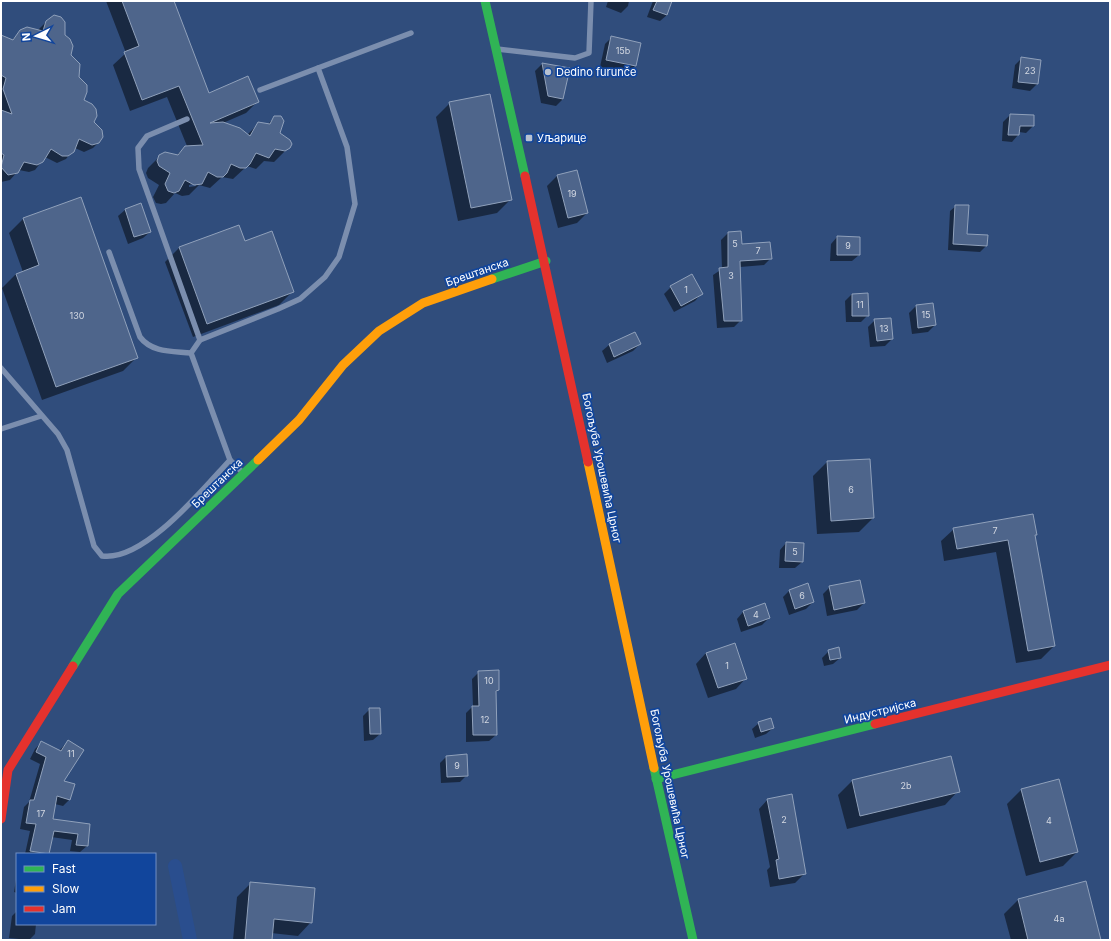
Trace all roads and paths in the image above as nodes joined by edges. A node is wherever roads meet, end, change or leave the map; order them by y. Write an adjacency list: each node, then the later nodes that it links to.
1 (485, 1): 4 (street, Богољуба Урошевића Црног)
2 (591, 1): 4 (lane)
3 (411, 33): 5 (lane)
4 (496, 49): 9 (street, Богољуба Урошевића Црног)
5 (318, 68): 6 (lane); 10 (lane)
6 (260, 90)
7 (187, 119): 10 (lane)
8 (109, 252): 11 (lane)
9 (546, 261): 16 (street, Брештанска); 18 (street, Богољуба Урошевића Црног)
10 (200, 340): 11 (lane)
11 (191, 353): 15 (lane)
12 (1, 368): 13 (lane)
13 (41, 416): 14 (lane); 15 (lane)
14 (1, 429)
15 (230, 460): 16 (lane)
16 (244, 474): 19 (street, Брештанска)
17 (1110, 665): 18 (street, Индустријска)
18 (656, 779): 20 (street, Богољуба Урошевића Црног)
19 (1, 819)
20 (692, 940)

